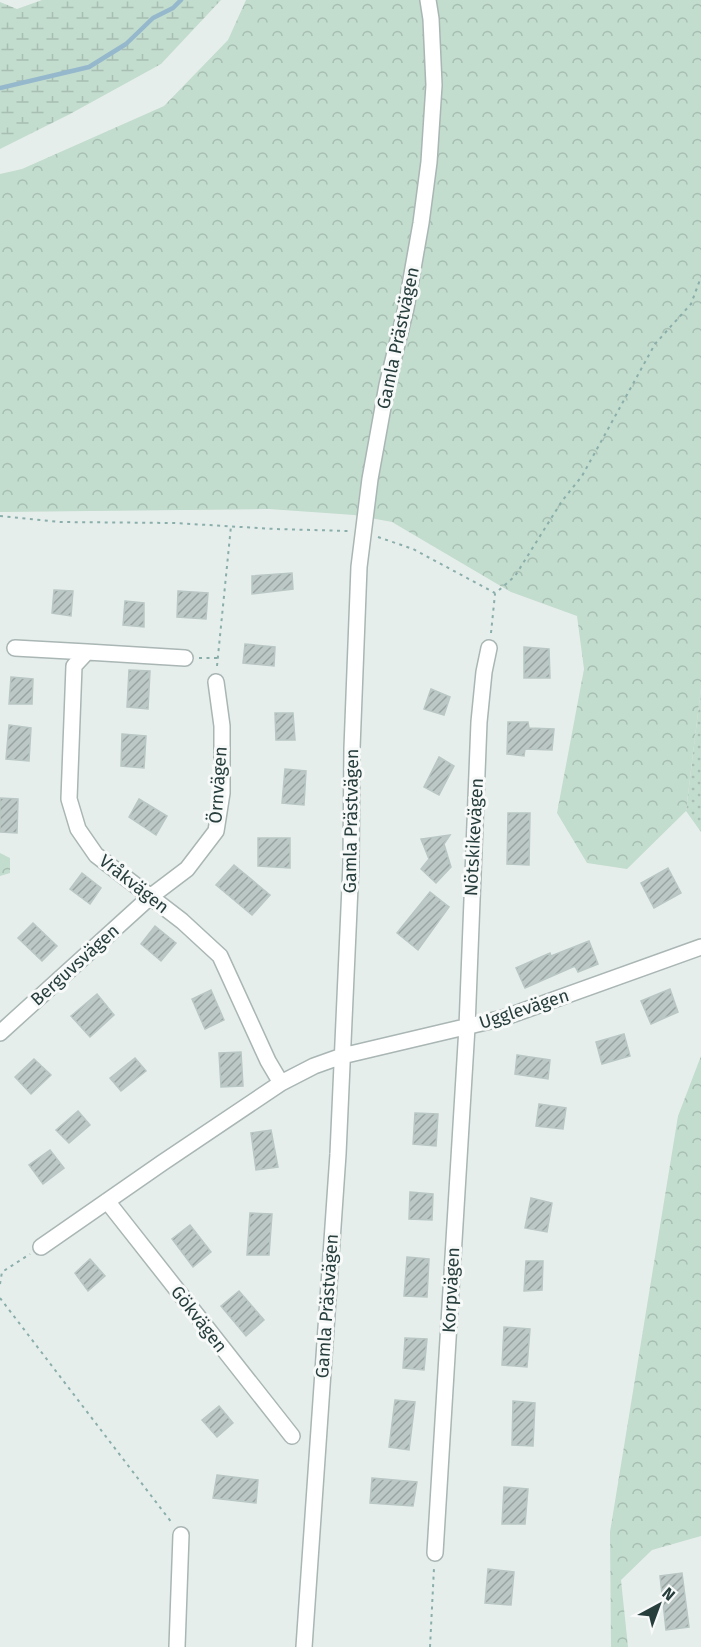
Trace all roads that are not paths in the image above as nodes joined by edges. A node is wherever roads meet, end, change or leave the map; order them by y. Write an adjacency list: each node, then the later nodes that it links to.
1 (428, 0): 11 (street, Gamla Prästvägen)
2 (15, 648): 4 (street)
3 (489, 648): 9 (street, Nötskikevägen)
4 (87, 651): 5 (street); 7 (street, Vråkvägen)
5 (185, 658)
6 (216, 682): 7 (street, Örnvägen)
7 (150, 897): 10 (street, Berguvsvägen); 12 (street, Vråkvägen)
8 (701, 947): 9 (street, Ugglevägen)
9 (466, 1027): 11 (street, Ugglevägen); 17 (street, Korpvägen)
10 (0, 1033)
11 (342, 1056): 12 (street); 19 (street, Gamla Prästvägen)
12 (281, 1083): 13 (street)
13 (107, 1201): 14 (street); 15 (street, Gökvägen)
14 (41, 1247)
15 (292, 1436)
16 (181, 1535): 18 (street)
17 (435, 1553)
18 (177, 1647)
19 (304, 1647)

